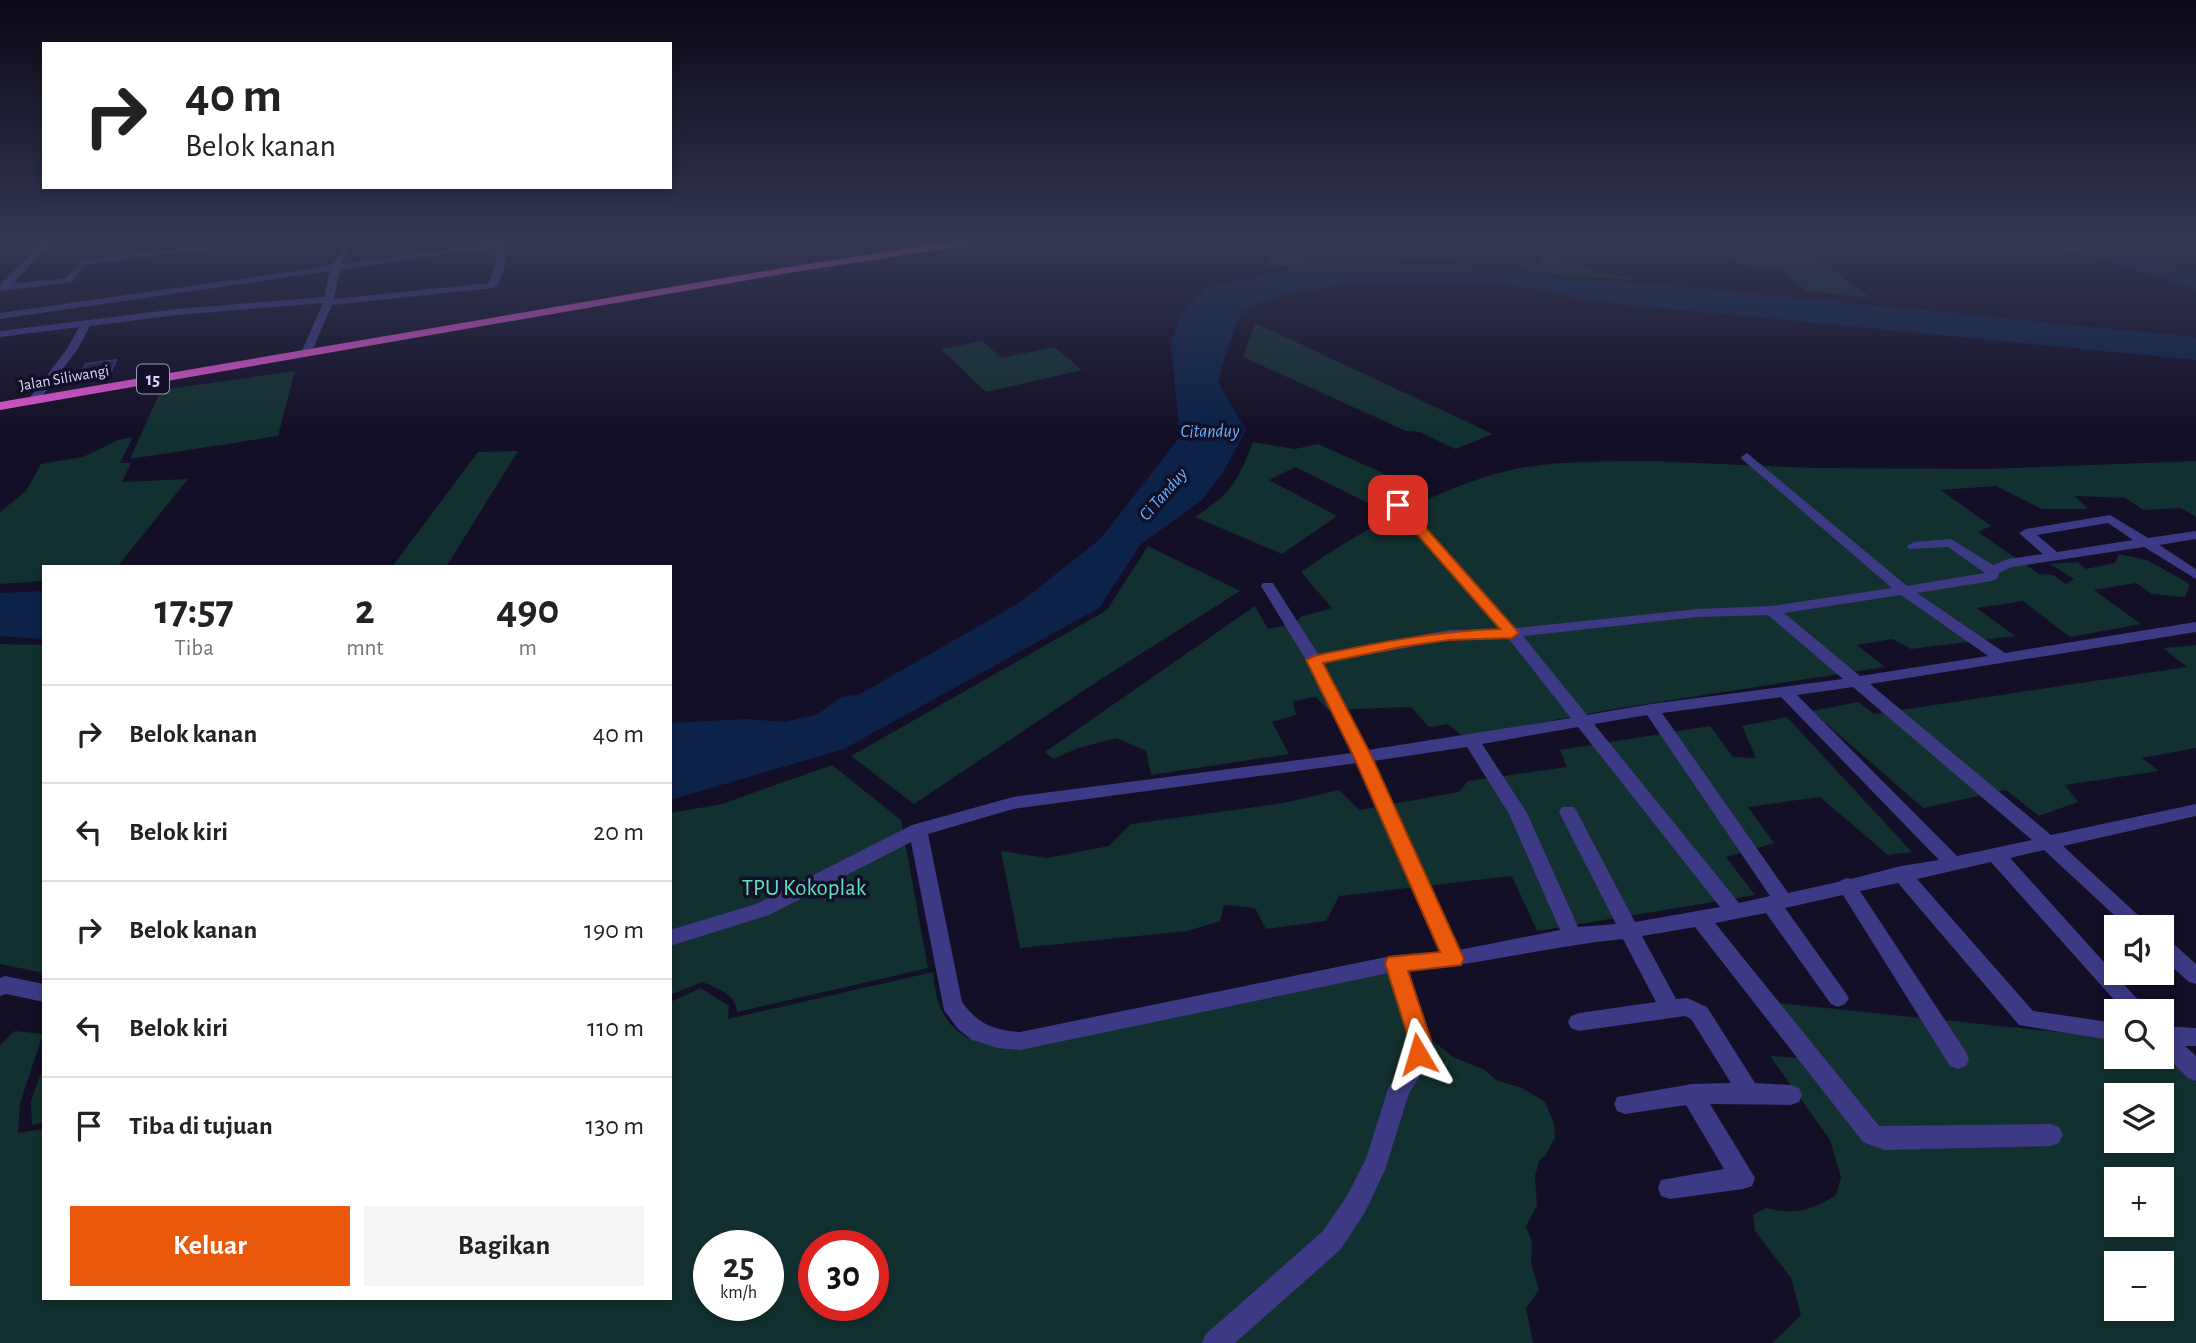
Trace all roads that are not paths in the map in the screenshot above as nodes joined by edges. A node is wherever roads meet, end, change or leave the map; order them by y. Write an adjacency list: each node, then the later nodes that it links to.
1 (42, 306): 6 (street)
2 (56, 306): 6 (street)
3 (264, 306): 8 (street)
4 (326, 306): 11 (street)
5 (581, 306): 11 (highway, Jalan Siliwangi / 15)
6 (40, 308): 7 (street); 9 (street)
7 (0, 316)
8 (86, 324): 9 (street); 12 (street)
9 (14, 333): 10 (street)
10 (0, 334)
11 (306, 353): 12 (highway, Jalan Siliwangi / 15)
12 (33, 400): 13 (highway, Jalan Siliwangi / 15)
13 (0, 406)
14 (1747, 457): 23 (street)
15 (1398, 505): 26 (street)
16 (2196, 535): 17 (street)
17 (2144, 542): 19 (street); 19 (street); 21 (street)
18 (1914, 546): 20 (street)
19 (2053, 555): 20 (street)
20 (1992, 571): 23 (street)
21 (2196, 575)
22 (1268, 586): 28 (street)
23 (1902, 589): 24 (street); 27 (street)
24 (1772, 610): 26 (street); 29 (street)
25 (2196, 627): 27 (street)
26 (1512, 633): 28 (street); 32 (street)
27 (2002, 658): 29 (street)
28 (1314, 660): 34 (street)
29 (1855, 682): 30 (street); 38 (street)
30 (1784, 691): 31 (street); 40 (street)
31 (1651, 709): 32 (street); 43 (street)
32 (1581, 720): 33 (street); 44 (street)
33 (1471, 740): 34 (street); 48 (street)
34 (1362, 755): 37 (street); 51 (street)
35 (2196, 810): 38 (street)
36 (1568, 812): 47 (street)
37 (918, 830): 49 (street); 52 (street)
38 (2046, 842): 39 (street); 45 (street)
39 (1995, 854): 40 (street); 57 (street)
40 (1954, 864): 41 (street)
41 (1901, 873): 42 (street); 60 (street)
42 (1846, 885): 43 (street); 64 (street)
43 (1777, 902): 44 (street); 56 (street)
44 (1735, 912): 46 (street)
45 (2127, 915)
46 (1699, 917): 47 (street); 70 (street)
47 (1630, 930): 48 (street); 58 (street)
48 (1572, 936): 51 (street)
49 (672, 937)
50 (2174, 957): 53 (street)
51 (1453, 959): 52 (street)
52 (1396, 963): 72 (street)
53 (2196, 976)
54 (0, 987): 55 (street)
55 (42, 993)
56 (1838, 998)
57 (2127, 999)
58 (1670, 1009): 59 (street); 66 (street)
59 (1580, 1022)
60 (2104, 1030)
61 (2174, 1036): 62 (street)
62 (2196, 1037)
63 (2174, 1049): 65 (street)
64 (1958, 1059)
65 (2196, 1071)
66 (1749, 1093): 67 (street); 68 (street)
67 (1692, 1094): 69 (street); 71 (street)
68 (1791, 1095)
69 (1625, 1104)
70 (2051, 1135)
71 (1670, 1188)
72 (1215, 1343)

